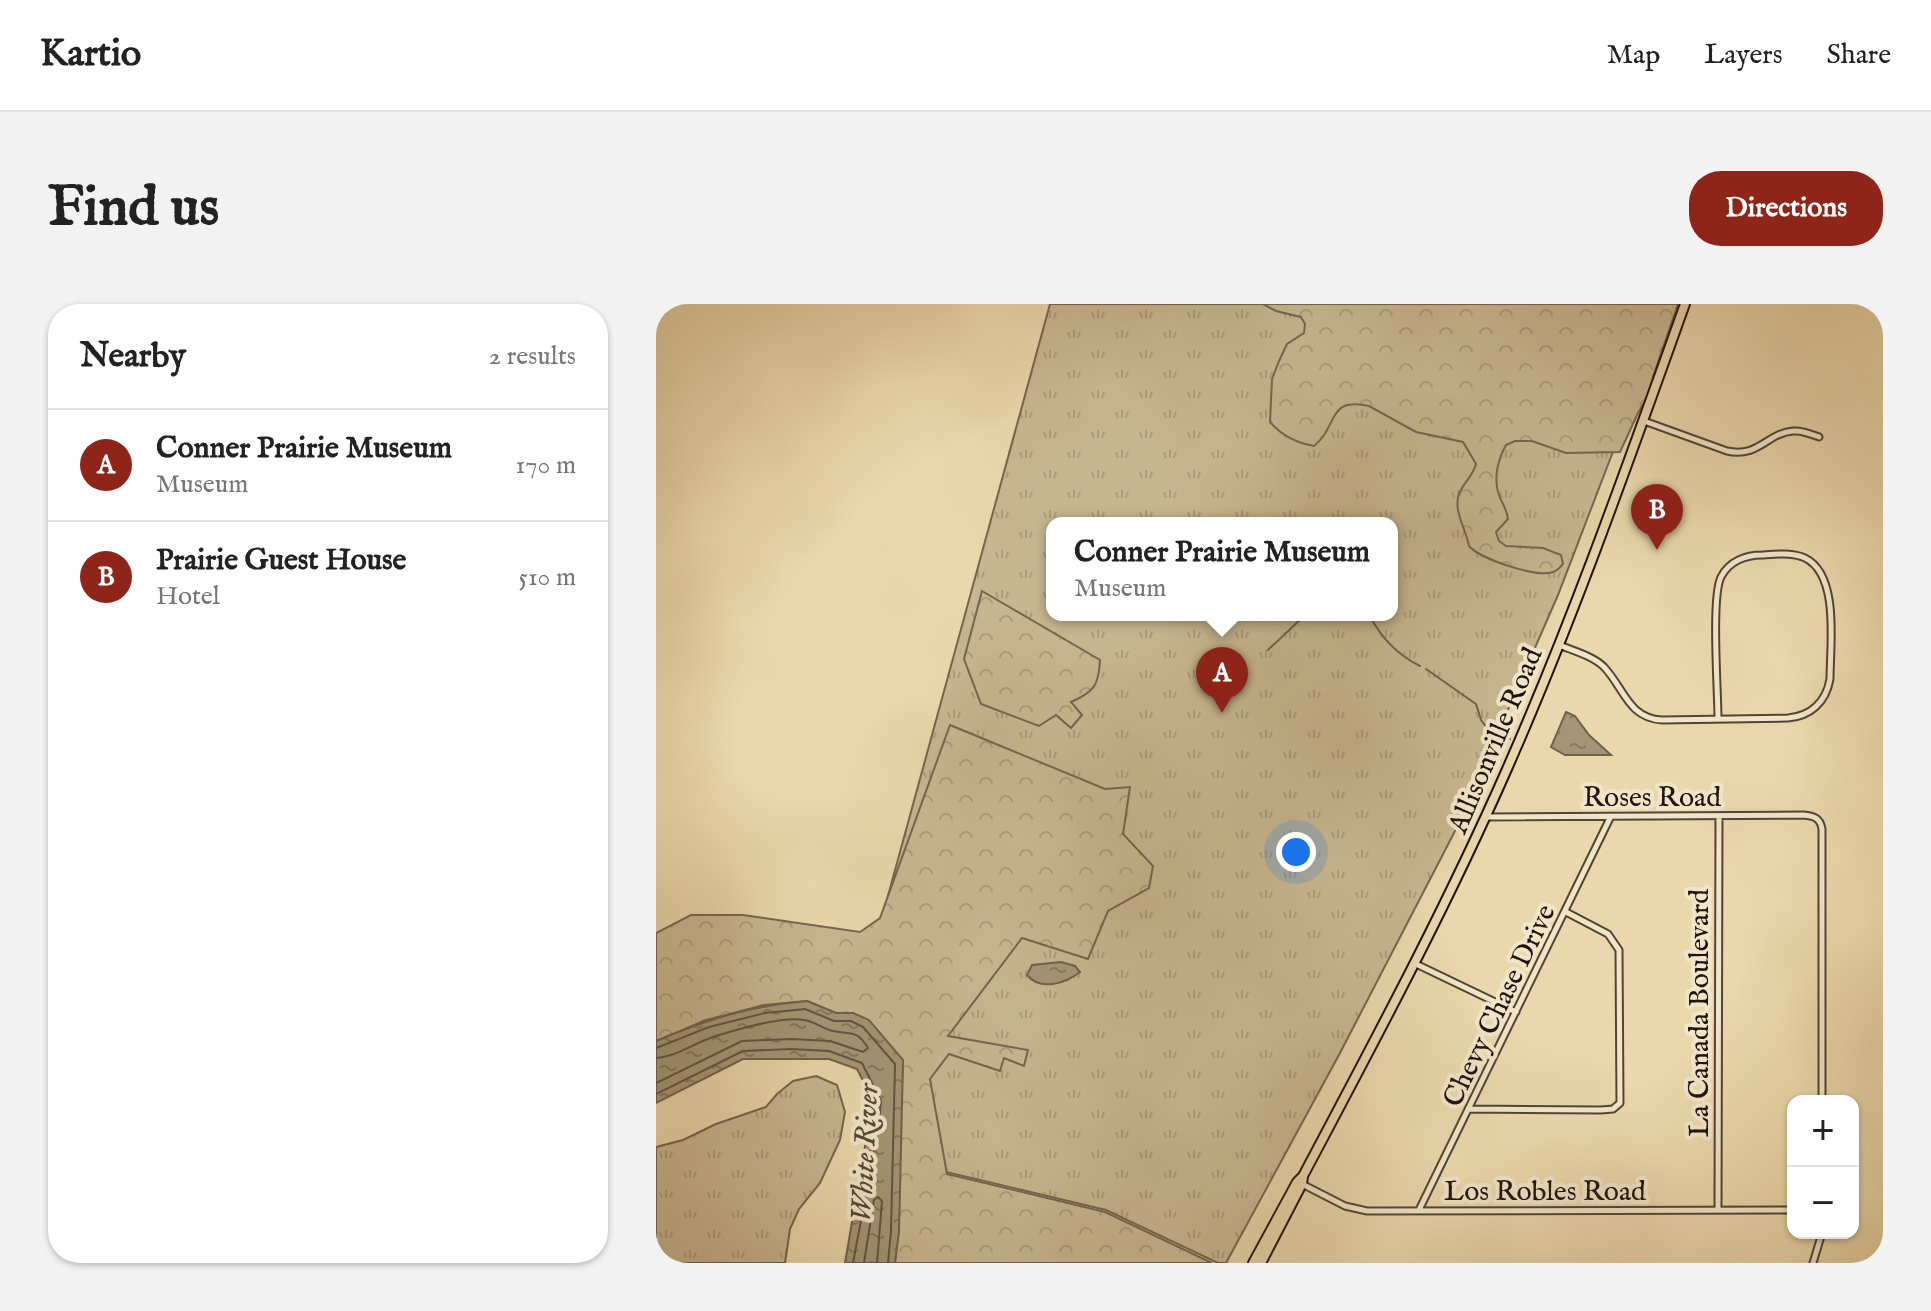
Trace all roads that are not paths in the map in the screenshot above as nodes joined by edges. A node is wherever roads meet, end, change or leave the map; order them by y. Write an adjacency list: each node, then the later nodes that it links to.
1 (1685, 304): 2 (main road, Allisonville Road)
2 (1643, 421): 3 (street); 4 (main road, Allisonville Road)
3 (1819, 437)
4 (1559, 645): 5 (street); 8 (main road, Allisonville Road)
5 (1718, 719): 5 (street)
6 (1611, 816): 7 (street, Roses Road); 8 (street, Roses Road); 9 (street, Chevy Chase Drive)
7 (1719, 816): 12 (street, Roses Road); 16 (street, La Canada Boulevard)
8 (1485, 817): 10 (main road, Allisonville Road)
9 (1566, 912): 11 (street, Chevy Chase Drive); 13 (street)
10 (1416, 964): 11 (street); 14 (main road, Allisonville Road)
11 (1516, 1012): 13 (street, Chevy Chase Drive)
12 (1822, 1095)
13 (1468, 1109): 15 (street, Chevy Chase Drive)
14 (1303, 1180): 15 (street, Los Robles Road); 19 (main road, Allisonville Road); 20 (main road, Allisonville Road)
15 (1419, 1210): 16 (street, Los Robles Road)
16 (1718, 1210): 17 (street, Los Robles Road)
17 (1787, 1210)
18 (1820, 1239): 21 (street)
19 (1253, 1263)
20 (1261, 1263)
21 (1813, 1263)

